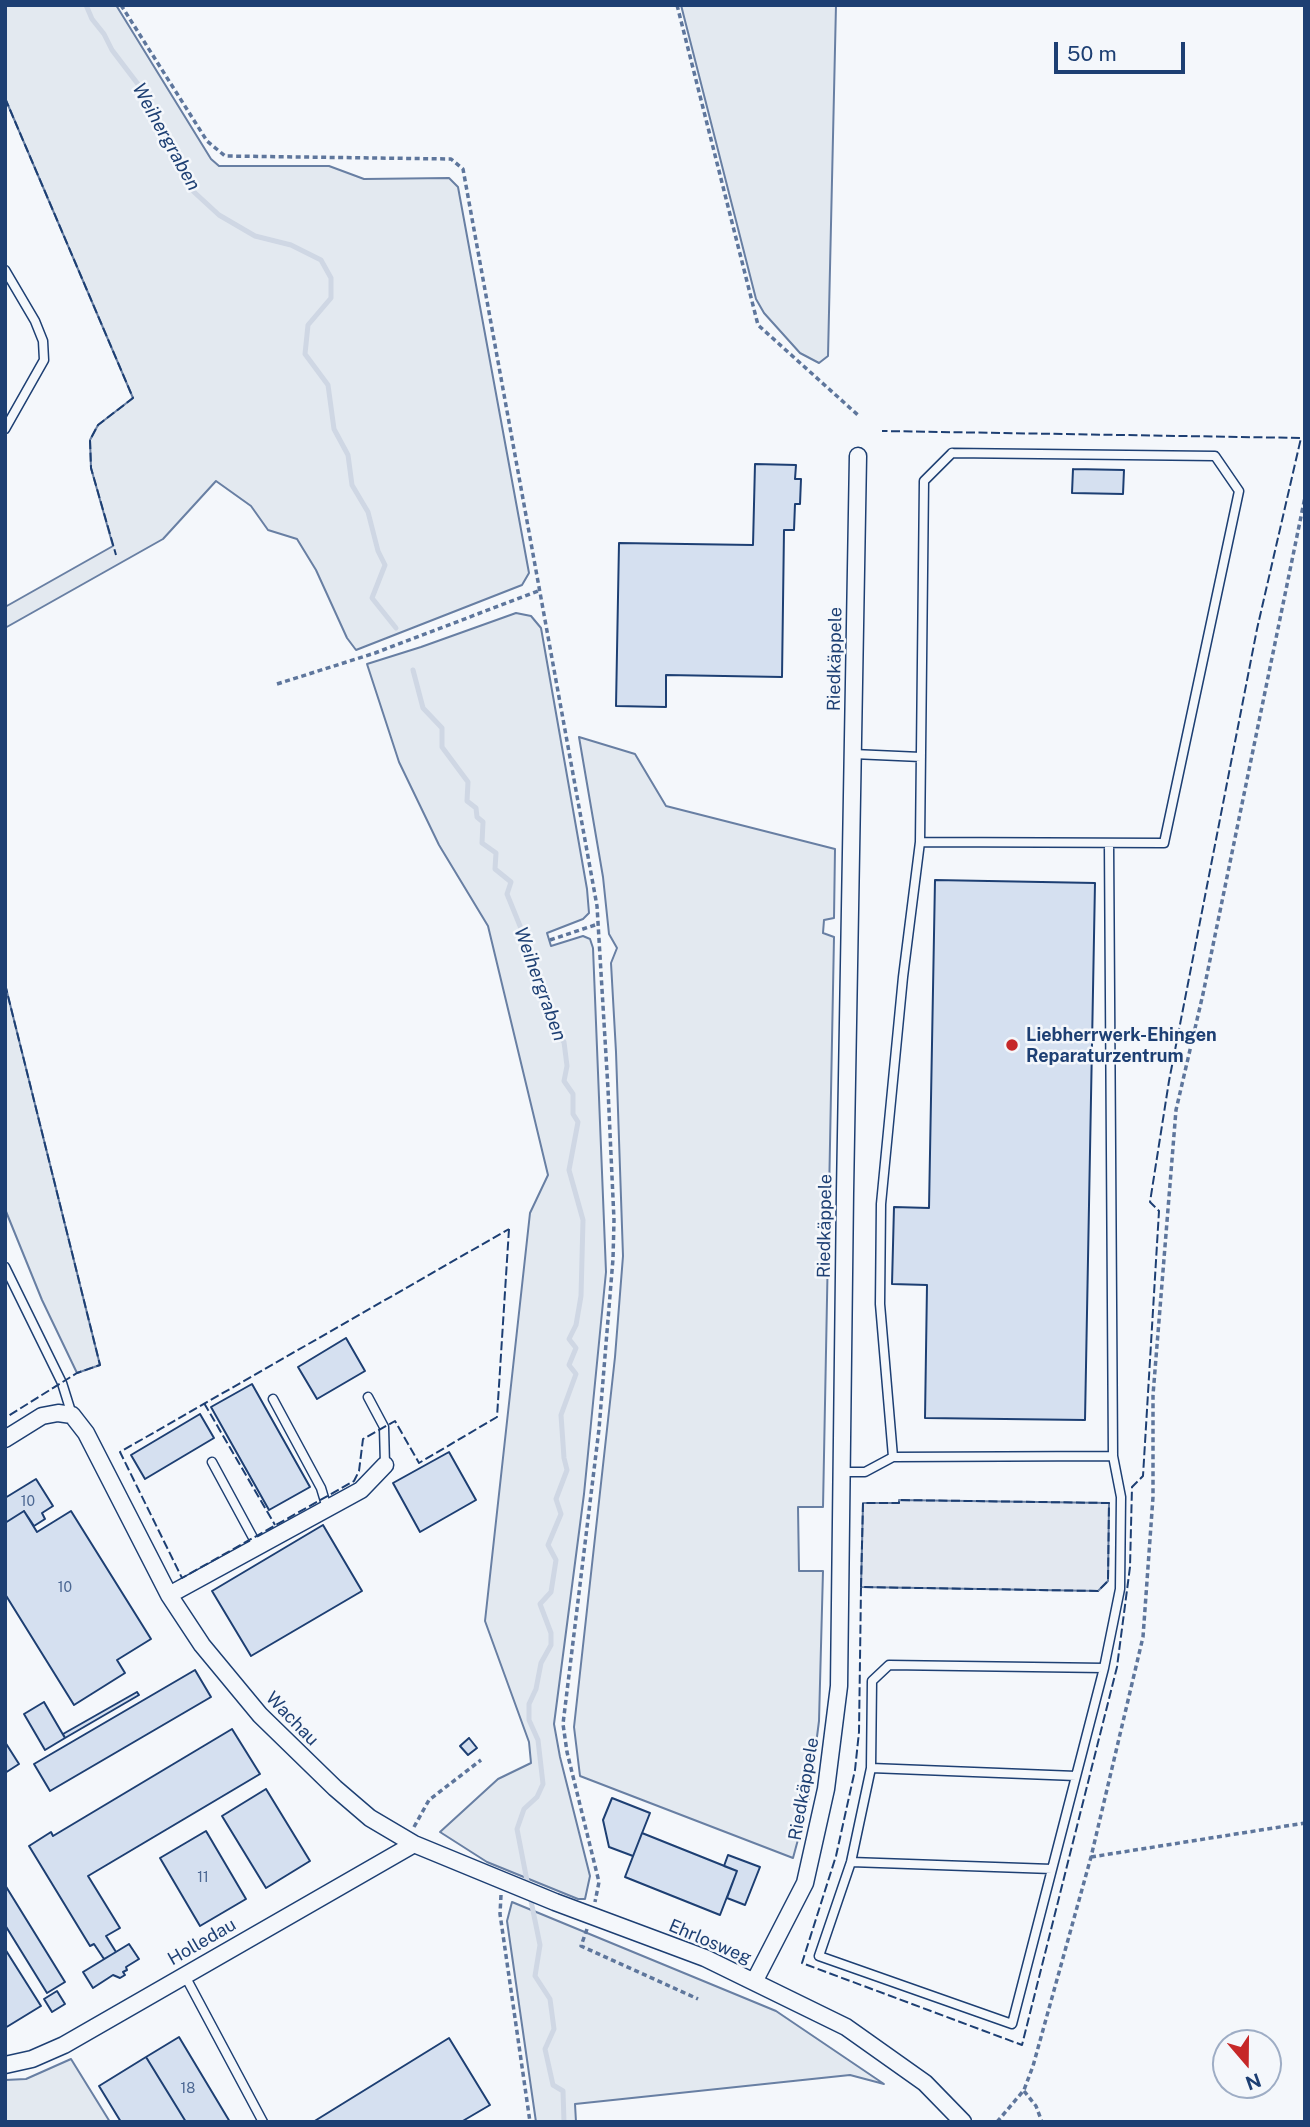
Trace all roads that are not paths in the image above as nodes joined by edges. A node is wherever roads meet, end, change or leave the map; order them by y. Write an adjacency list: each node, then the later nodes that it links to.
1 (5, 270): 2 (lane)
2 (5, 429)
3 (858, 456): 4 (street, Riedkäppele)
4 (853, 754): 5 (lane); 17 (street, Riedkäppele)
5 (921, 757): 6 (lane); 7 (lane)
6 (920, 842): 7 (lane); 14 (lane)
7 (1110, 843): 13 (lane)
8 (5, 1267): 11 (lane)
9 (369, 1397): 16 (lane)
10 (273, 1399): 18 (lane)
11 (72, 1415): 12 (street); 20 (street, Wachau)
12 (5, 1439)
13 (1113, 1456): 14 (lane); 21 (lane)
14 (893, 1457): 17 (lane)
15 (212, 1462): 19 (lane)
16 (385, 1465): 18 (street)
17 (842, 1472): 28 (street, Riedkäppele)
18 (327, 1508): 19 (street)
19 (258, 1546): 20 (street)
20 (169, 1595): 24 (street, Wachau)
21 (1104, 1668): 22 (lane); 23 (lane)
22 (871, 1768): 23 (lane); 25 (lane)
23 (1076, 1776): 26 (lane)
24 (410, 1841): 27 (street, Holledau); 28 (street, Ehrlosweg)
25 (851, 1862): 26 (lane); 26 (lane)
26 (1052, 1869)
27 (184, 1974): 29 (street, Holledau); 30 (lane)
28 (754, 1982): 31 (street, Ehrlosweg)
29 (5, 2065)
30 (263, 2122)
31 (963, 2122)

